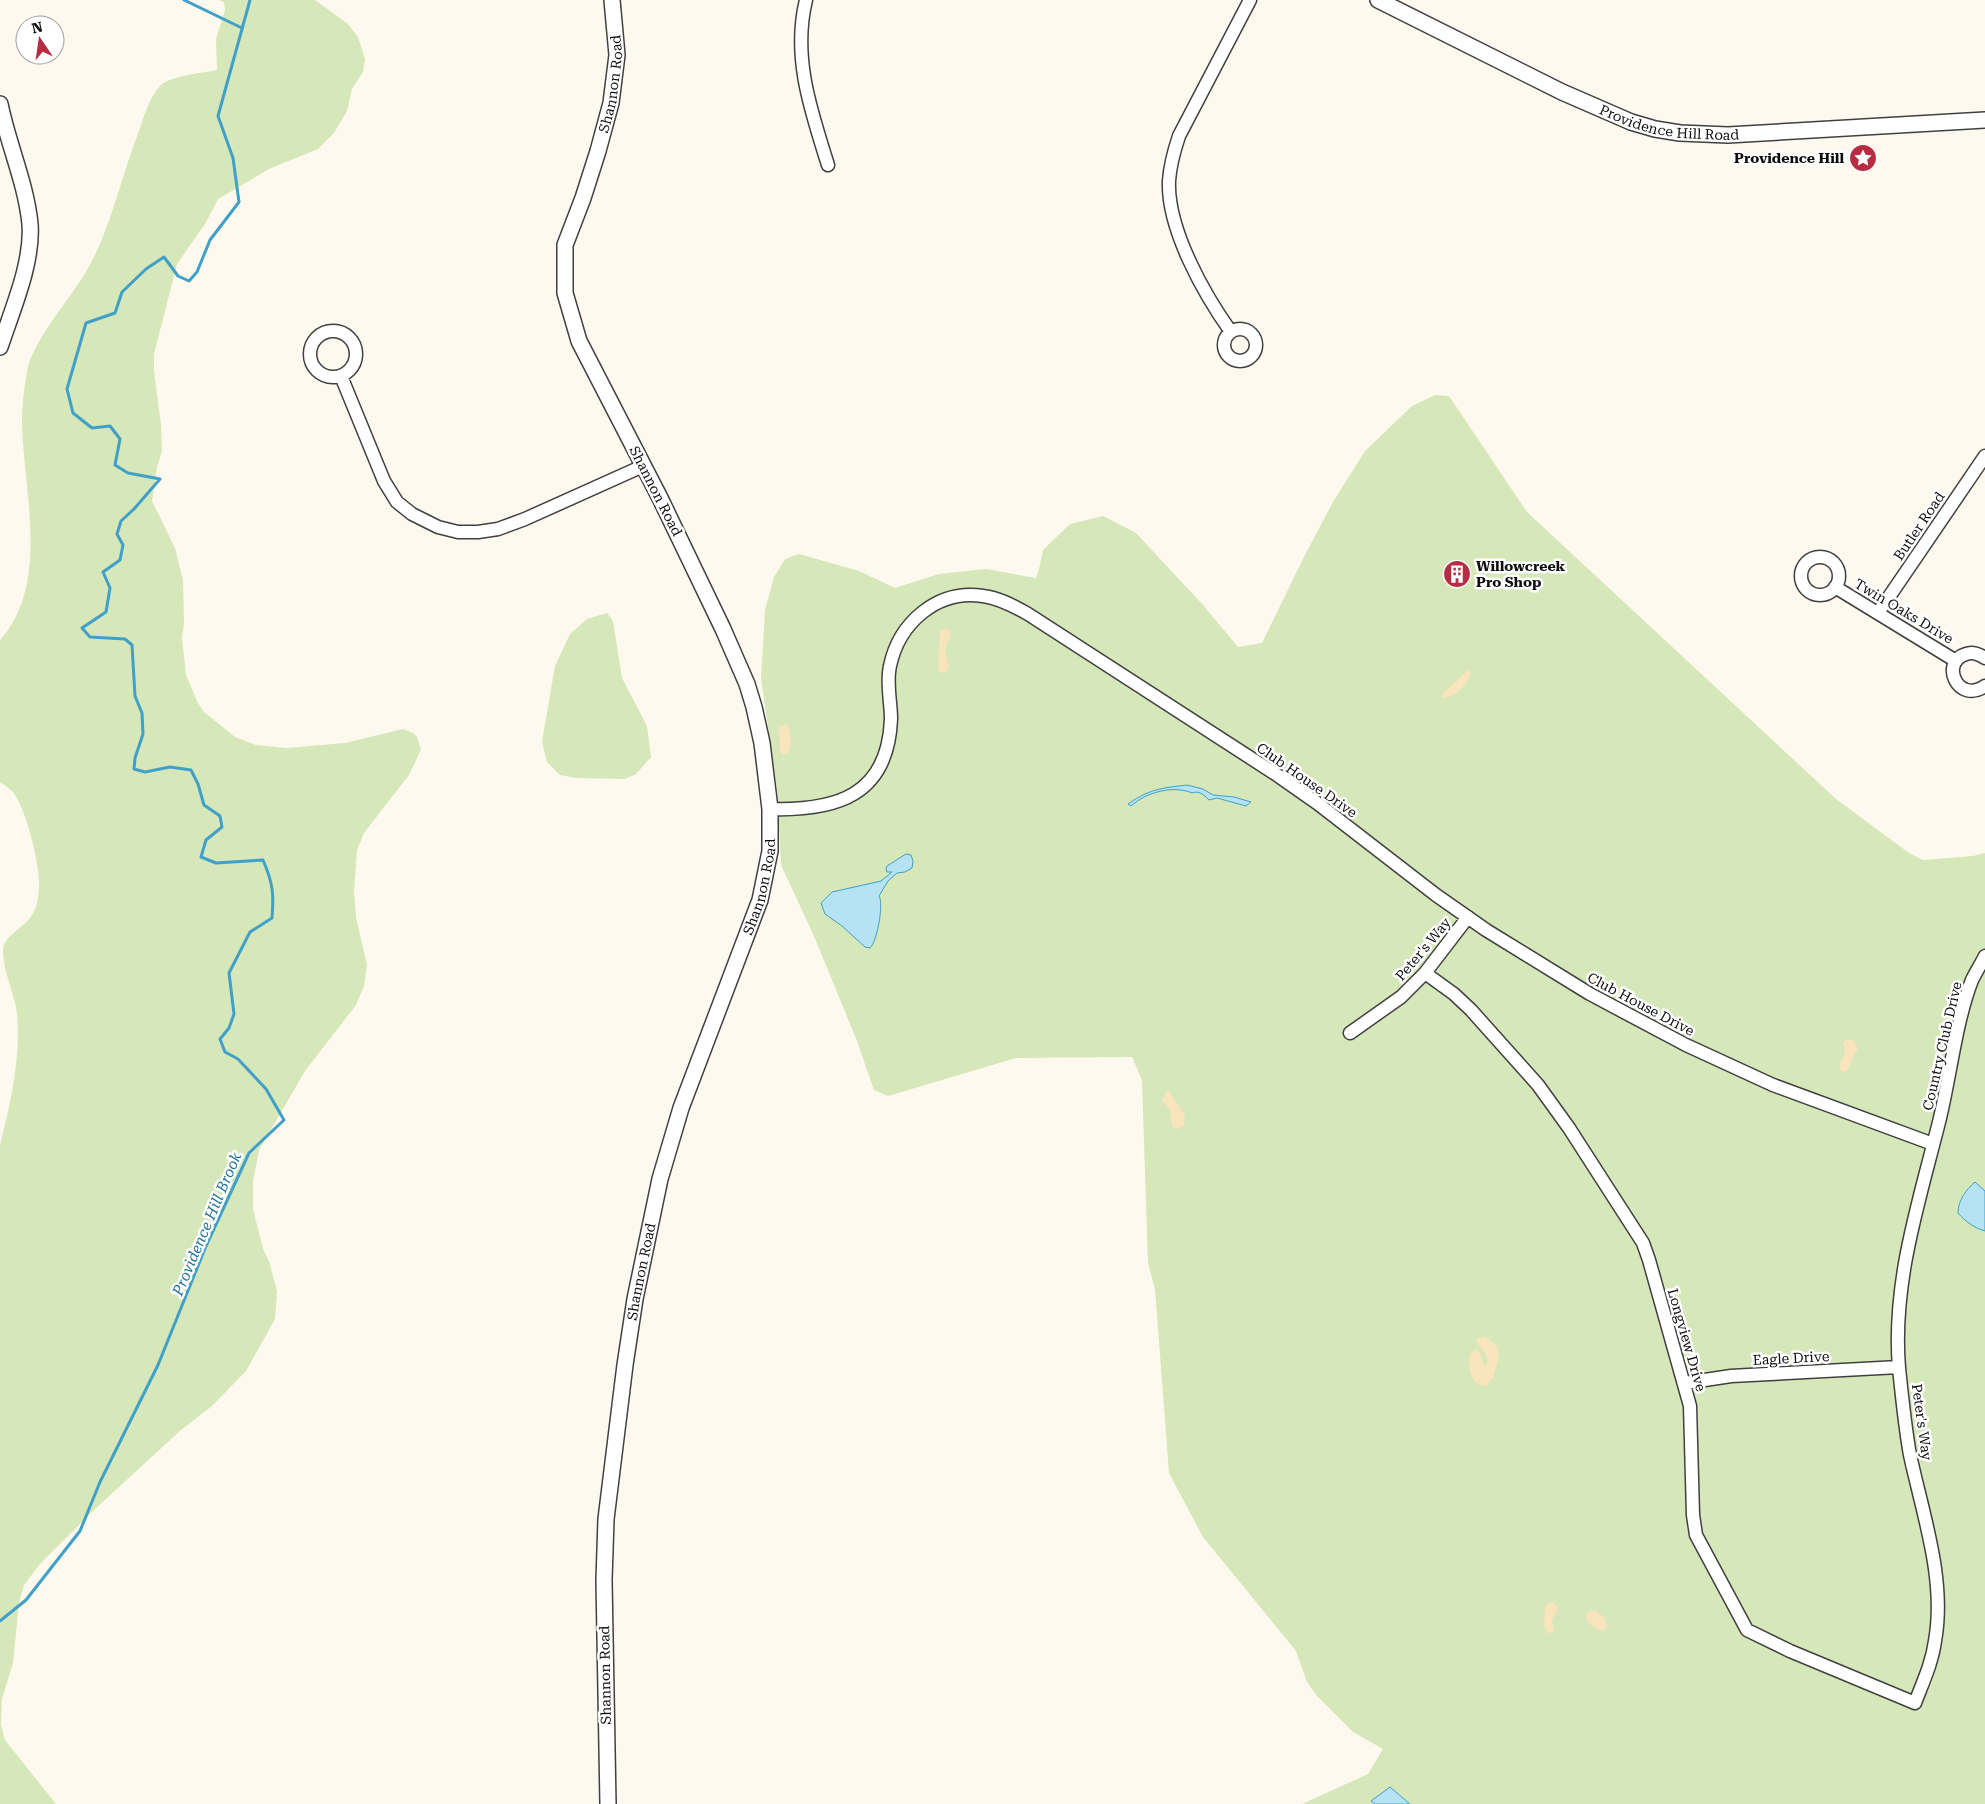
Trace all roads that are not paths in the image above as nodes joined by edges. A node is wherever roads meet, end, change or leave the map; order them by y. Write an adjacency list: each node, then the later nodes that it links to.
1 (612, 0): 12 (street, Shannon Road)
2 (806, 0): 7 (street)
3 (1250, 0): 8 (street)
4 (1378, 0): 6 (street, Providence Hill Road)
5 (0, 104): 9 (street)
6 (1985, 120)
7 (828, 165)
8 (1231, 332)
9 (0, 347)
10 (341, 376): 12 (street)
11 (1985, 456): 14 (street, Butler Road)
12 (643, 466): 18 (street, Shannon Road)
13 (1835, 587): 14 (street, Twin Oaks Drive)
14 (1878, 613): 16 (street, Twin Oaks Drive)
15 (1985, 658): 16 (street, Twin Oaks Drive)
16 (1956, 661): 17 (street, Twin Oaks Drive)
17 (1985, 686)
18 (770, 810): 19 (street, Club House Drive); 27 (street, Shannon Road)
19 (1468, 917): 21 (street, Peter's Way); 23 (street, Club House Drive)
20 (1985, 956): 23 (street, Country Club Drive)
21 (1425, 973): 22 (street, Peter's Way); 25 (street, Longview Drive)
22 (1350, 1033)
23 (1933, 1144): 24 (street, Peter's Way)
24 (1899, 1367): 25 (street, Eagle Drive); 26 (street, Peter's Way)
25 (1685, 1383): 26 (street, Longview Drive)
26 (1914, 1703)
27 (608, 1804)

